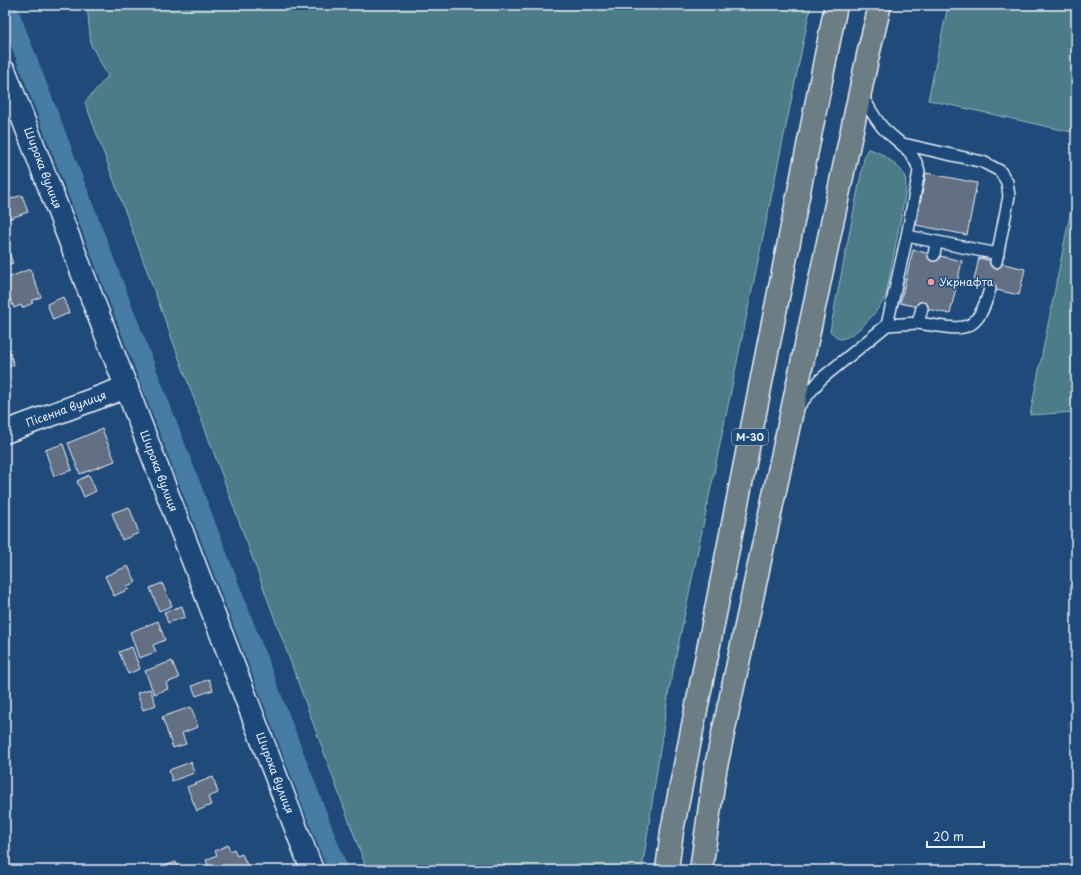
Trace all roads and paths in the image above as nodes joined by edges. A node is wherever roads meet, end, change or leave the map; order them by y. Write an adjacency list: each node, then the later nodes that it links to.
1 (836, 5): 17 (highway, М-30)
2 (880, 5): 4 (highway, М-30)
3 (5, 72): 13 (street, Широка вулиця)
4 (860, 92): 5 (lane); 14 (highway, М-30)
5 (903, 144): 6 (lane); 7 (lane)
6 (907, 236): 7 (lane); 12 (lane)
7 (936, 242): 8 (lane)
8 (934, 254)
9 (990, 289): 11 (lane)
10 (922, 308): 11 (lane)
11 (918, 323): 12 (lane)
12 (887, 325): 14 (lane)
13 (128, 387): 15 (street, Пісенна вулиця); 16 (street, Широка вулиця)
14 (791, 414): 18 (highway, М-30)
15 (5, 432)
16 (312, 870)
17 (667, 870)
18 (701, 870)

